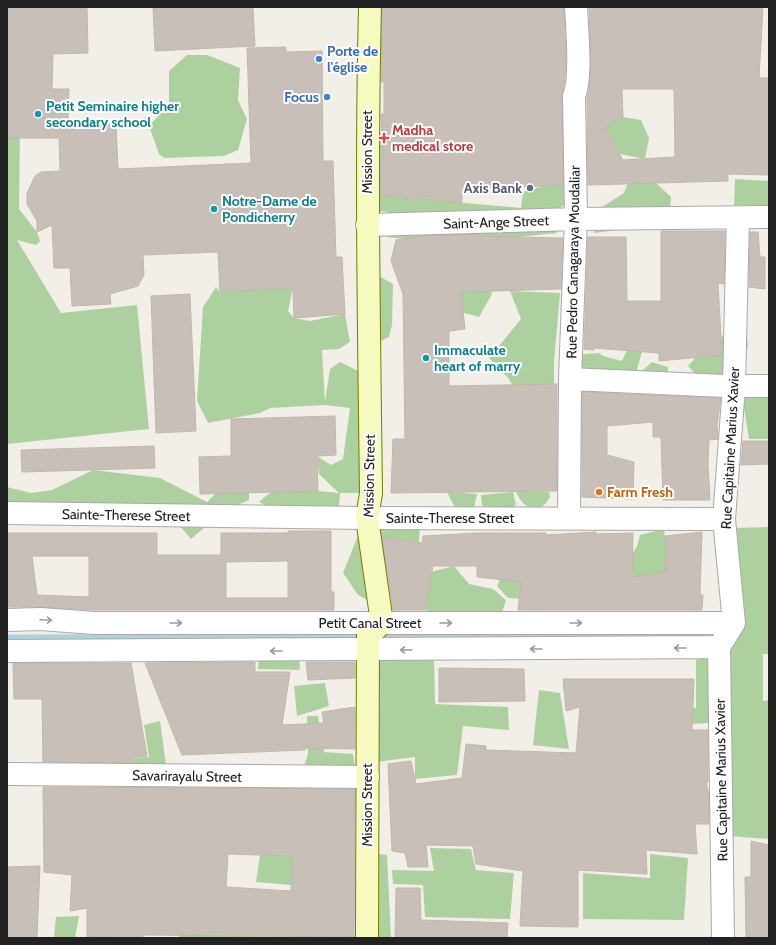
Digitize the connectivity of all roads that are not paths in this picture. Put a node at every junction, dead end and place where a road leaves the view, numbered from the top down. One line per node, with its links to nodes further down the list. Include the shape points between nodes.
1 (370, 7): 6 (street, Mission Street)
2 (576, 7): 5 (street, Rue Pedro Canagaraya Moudaliar)
3 (769, 217): 4 (street, Saint-Ange Street)
4 (738, 218): 5 (street, Saint-Ange Street); 8 (street, Rue Capitaine Marius Xavier)
5 (576, 220): 6 (street, Saint-Ange Street); 7 (street, Rue Pedro Canagaraya Moudaliar)
6 (367, 225): 11 (street, Mission Street, via 371,493)
7 (570, 379): 8 (street); 12 (street, Rue Pedro Canagaraya Moudaliar)
8 (734, 386): 9 (street); 13 (street, Rue Capitaine Marius Xavier)
9 (769, 386)
10 (7, 513): 11 (street, Sainte-Therese Street)
11 (367, 518): 12 (street, Sainte-Therese Street); 15 (street, Mission Street)
12 (570, 518): 13 (street, Sainte-Therese Street)
13 (724, 520): 16 (street, Rue Capitaine Marius Xavier)
14 (7, 620): 15 (street, Petit Canal Street, one-way to 15, via 41,619 94,623)
15 (382, 623): 16 (street, Petit Canal Street, one-way to 16); 18 (street, Mission Street, via 368,636)
16 (734, 623): 17 (street)
17 (719, 647): 18 (street, Petit Canal Street, one-way to 18); 23 (street, Rue Capitaine Marius Xavier)
18 (368, 650): 19 (street, Petit Canal Street, one-way to 19); 21 (street, Mission Street)
19 (7, 651)
20 (7, 774): 21 (street, Savarirayalu Street)
21 (368, 777): 22 (street, Mission Street)
22 (367, 938)
23 (723, 938)

